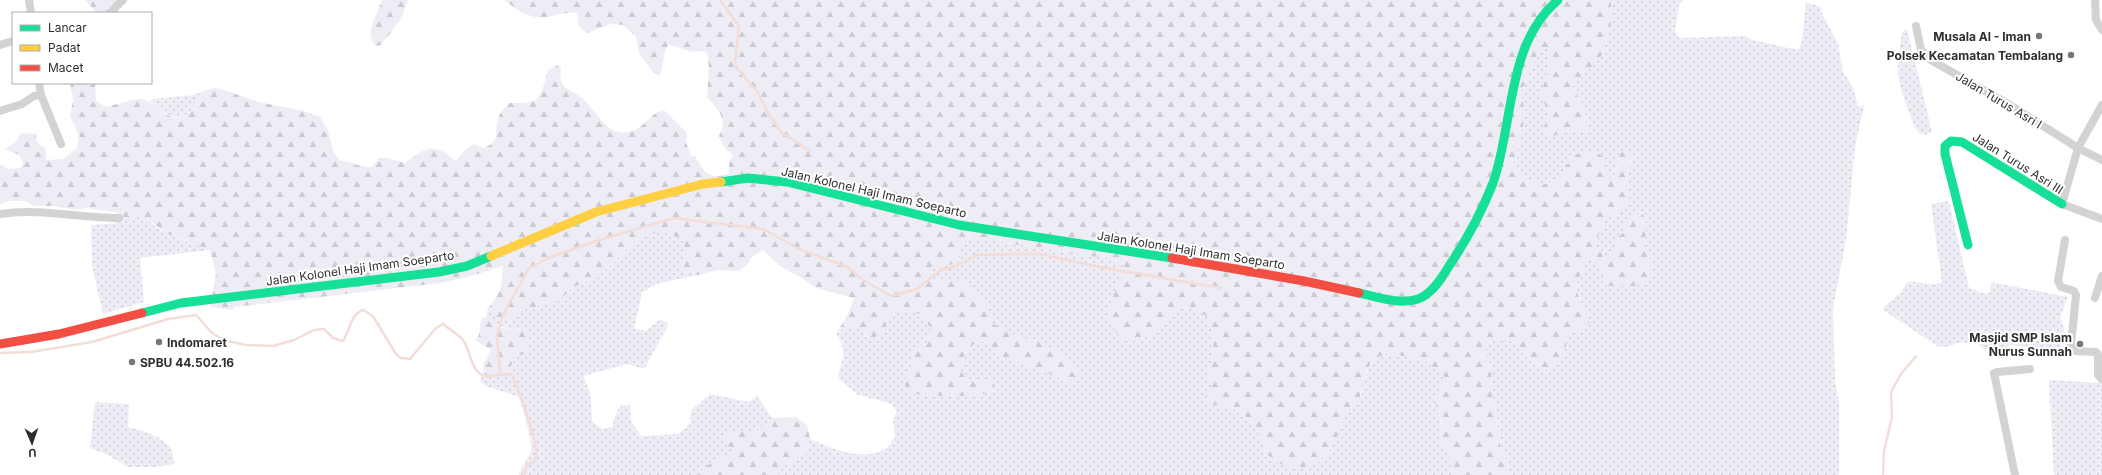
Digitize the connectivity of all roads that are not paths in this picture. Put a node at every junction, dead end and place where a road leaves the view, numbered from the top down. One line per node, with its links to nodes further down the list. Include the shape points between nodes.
1 (29, 0): 5 (street)
2 (123, 0): 6 (street)
3 (1558, 0): 26 (main road, Jalan Kolonel Haji Imam Soeparto, via 1547,8 1529,35 1523,50 1492,182 1485,200 1437,284 1423,297 1413,301 1399,302 1304,281 1202,263 959,225 787,182 748,178 703,184 596,212 467,266 181,303 59,334)
4 (2095, 0): 8 (street, via 2096,20)
5 (31, 12)
6 (111, 12)
7 (1916, 26): 16 (street, Jalan Turus Asri I, via 1921,50 1929,59)
8 (2102, 30)
9 (12, 41): 10 (street)
10 (0, 45)
11 (39, 84): 12 (street)
12 (41, 95): 14 (street); 15 (street)
13 (2102, 105): 16 (street)
14 (0, 110)
15 (61, 144)
16 (2078, 148): 17 (street, Jalan Turus Asri I); 18 (street)
17 (2102, 160)
18 (2062, 204): 21 (street); 23 (main road, Jalan Turus Asri III, via 1962,142 1951,141 1945,146 1945,154)
19 (0, 214): 20 (street, via 41,212 89,218)
20 (119, 218)
21 (2102, 218)
22 (2065, 240): 28 (street, via 2058,281 2061,287 2074,291 2076,295 2071,345 2075,351 2098,354 2098,375)
23 (1968, 245)
24 (2102, 276): 25 (street)
25 (2095, 298)
26 (0, 344)
27 (2030, 369): 29 (street, via 1994,373)
28 (2102, 379)
29 (2015, 475)

